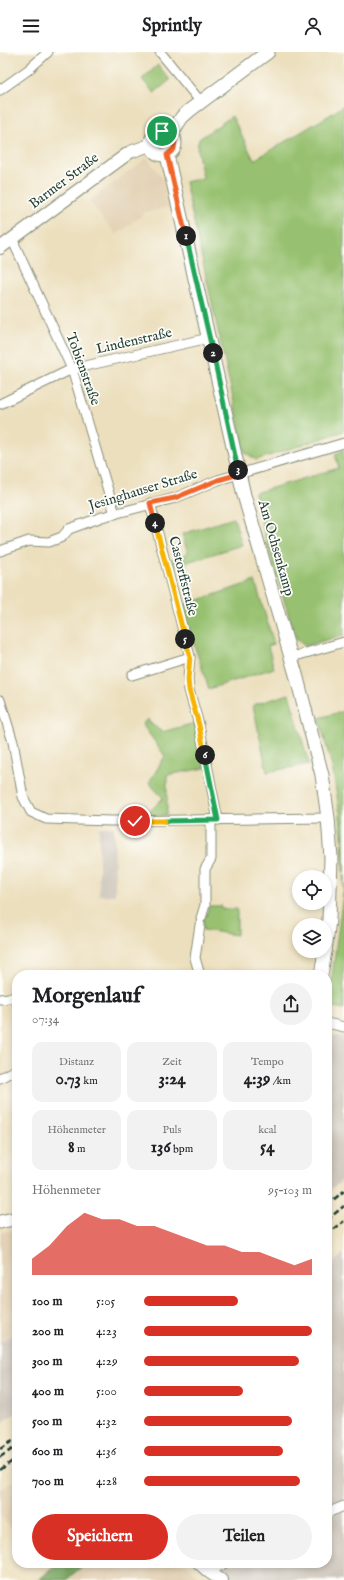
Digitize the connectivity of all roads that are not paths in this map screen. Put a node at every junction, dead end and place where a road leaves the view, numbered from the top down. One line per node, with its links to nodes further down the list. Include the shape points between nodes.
1 (48, 52): 4 (street)
2 (160, 52): 5 (street)
3 (268, 52): 5 (main road)
4 (0, 90)
5 (200, 101): 6 (main road, via 182,117)
6 (171, 134): 7 (main road, via 165,131 158,132 151,139); 8 (main road, via 175,146)
7 (150, 146): 8 (main road, via 155,153); 9 (street, Barmer Straße, via 130,152)
8 (167, 155): 11 (main road, Am Ochsenkamp)
9 (12, 239): 10 (street, Barmer Straße); 12 (street, Tobienstraße)
10 (0, 248)
11 (209, 338): 12 (street, Lindenstraße); 15 (main road, Am Ochsenkamp)
12 (72, 370): 13 (street, Lindenstraße); 17 (street, Tobienstraße)
13 (0, 404)
14 (344, 443): 15 (street, Jesinghauser Straße)
15 (239, 474): 16 (street, Jesinghauser Straße, via 175,498); 21 (main road, Am Ochsenkamp, via 258,548)
16 (150, 503): 17 (street, Jesinghauser Straße); 20 (street, Castorffstraße)
17 (115, 514): 18 (street, Jesinghauser Straße, via 69,529 62,538 49,542 29,541)
18 (0, 551)
19 (344, 642): 21 (street)
20 (190, 657): 22 (street); 25 (street, Castorffstraße, via 189,690 199,725)
21 (292, 657): 24 (main road, Am Ochsenkamp, via 322,775)
22 (132, 675)
23 (0, 700): 25 (street, via 13,742 22,797 31,812 46,819)
24 (328, 818): 25 (street); 26 (main road, Am Ochsenkamp, via 331,881)
25 (215, 820): 28 (street, Castorffstraße, via 211,859 205,869 205,905 195,958)
26 (329, 918)
27 (324, 958): 29 (main road, Am Ochsenkamp)
28 (198, 970)
29 (322, 970)
30 (12, 998): 31 (street)
31 (0, 999)
32 (332, 1024): 33 (street)
33 (344, 1027)
34 (12, 1072): 35 (street)
35 (0, 1078)
36 (12, 1219): 37 (main road)
37 (0, 1222)
38 (344, 1506): 39 (street)
39 (332, 1511)
40 (203, 1568): 42 (street)
41 (219, 1568): 42 (street)
42 (210, 1576): 43 (street)
43 (221, 1580)

